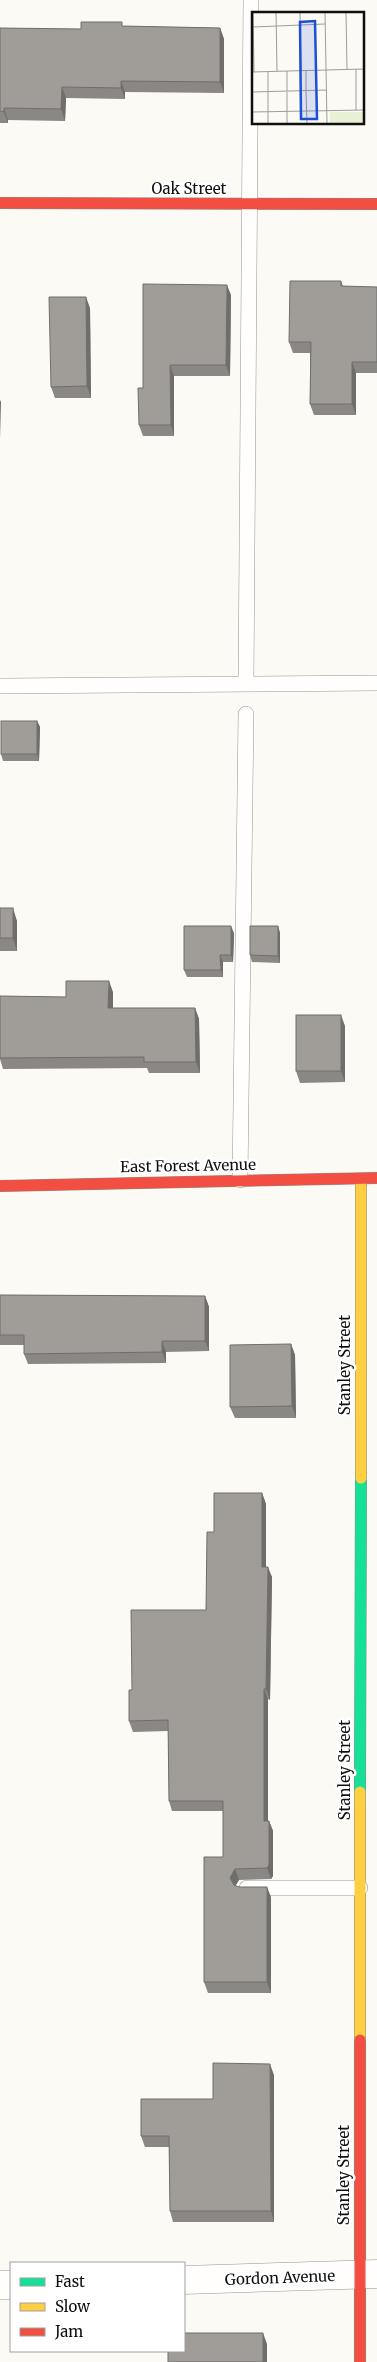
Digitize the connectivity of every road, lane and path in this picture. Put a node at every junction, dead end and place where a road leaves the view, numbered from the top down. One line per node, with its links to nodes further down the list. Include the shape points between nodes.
1 (251, 0): 3 (lane)
2 (0, 203): 3 (street, Oak Street)
3 (250, 204): 4 (street, Oak Street); 5 (lane)
4 (377, 204)
5 (246, 683): 6 (lane); 7 (lane)
6 (377, 683)
7 (0, 686)
8 (246, 714): 11 (lane)
9 (377, 1178): 10 (street, East Forest Avenue)
10 (361, 1179): 11 (street, East Forest Avenue); 14 (street, Stanley Street)
11 (240, 1180): 12 (street, East Forest Avenue)
12 (0, 1186)
13 (244, 1888): 14 (lane)
14 (360, 1888): 15 (street, Stanley Street)
15 (368, 2275): 16 (street, Gordon Avenue); 17 (street, Stanley Street)
16 (185, 2280)
17 (360, 2362)

